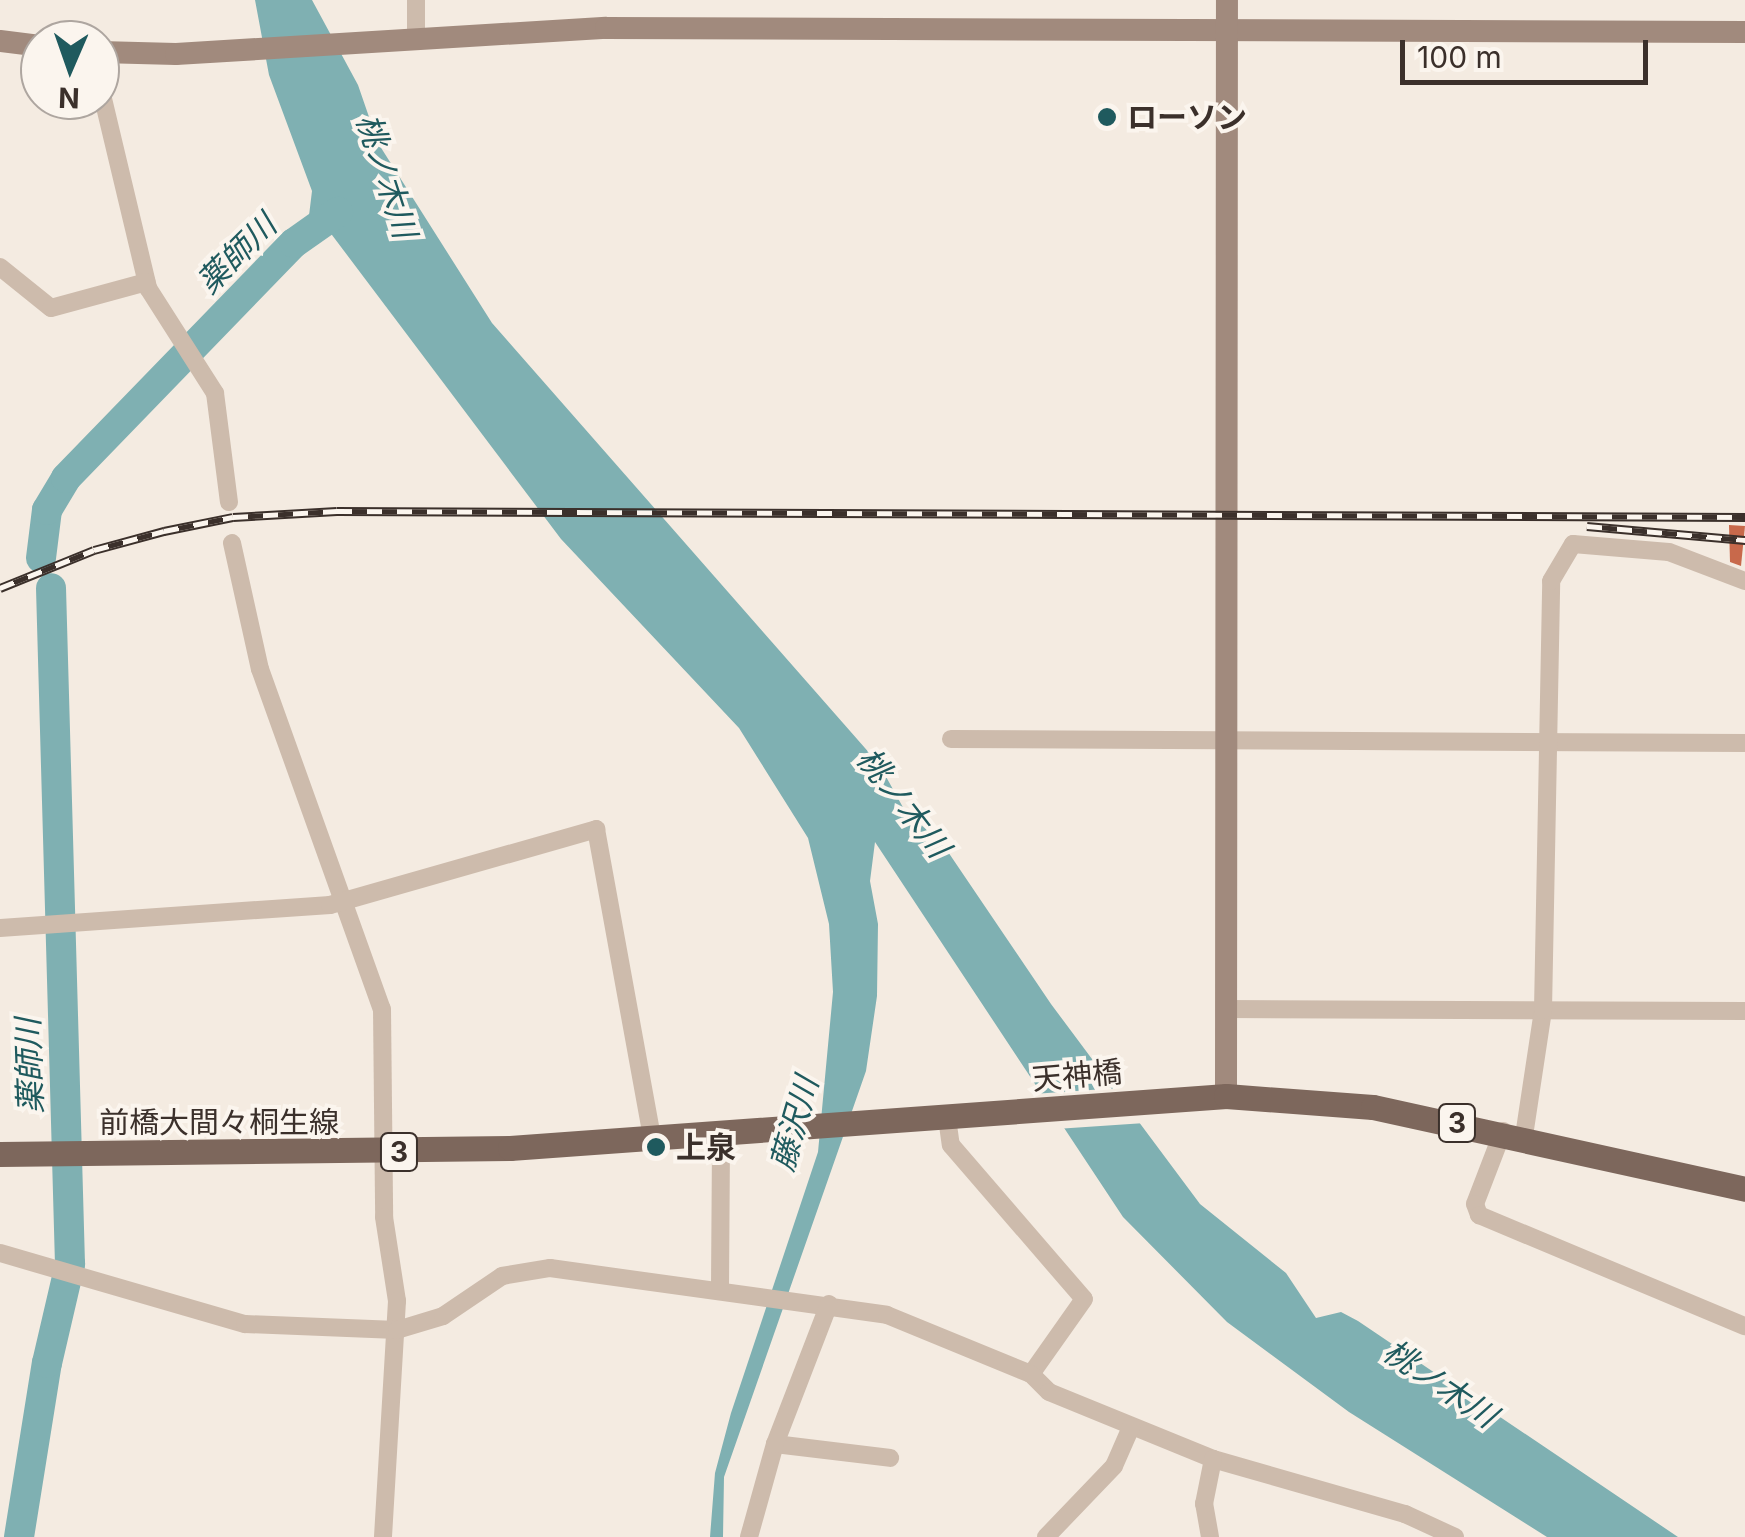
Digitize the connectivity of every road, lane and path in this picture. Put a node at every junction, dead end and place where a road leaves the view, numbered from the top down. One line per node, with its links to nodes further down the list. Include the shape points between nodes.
1 (416, 0): 5 (street)
2 (1228, 0): 3 (street)
3 (1227, 30): 4 (street); 5 (street, via 606,28); 14 (street)
4 (1745, 32)
5 (406, 37): 6 (street)
6 (120, 52)
7 (108, 120): 9 (street)
8 (0, 267): 9 (street, via 52,308)
9 (146, 282): 10 (street, via 219,407)
10 (229, 502)
11 (232, 543): 17 (street, via 260,669)
12 (1745, 582): 15 (street, via 1662,551 1568,546 1549,591)
13 (951, 740): 14 (street)
14 (1228, 740): 15 (street); 19 (street)
15 (1544, 742): 16 (street); 20 (street)
16 (1745, 743)
17 (344, 902): 18 (street); 26 (street, via 596,828); 27 (street, via 385,1032)
18 (0, 928)
19 (1227, 1009): 20 (street); 22 (street)
20 (1543, 1010): 21 (street); 25 (street)
21 (1745, 1011)
22 (1226, 1096): 23 (main road, 天神橋 / 3); 25 (main road, 3, via 1332,1101)
23 (947, 1118): 24 (main road, 前橋大間々桐生線 / 3); 35 (street, via 951,1145 1084,1300)
24 (721, 1134): 26 (main road, 前橋大間々桐生線 / 3); 31 (street)
25 (1514, 1134): 29 (main road, 3); 33 (street, via 1475,1204 1479,1215)
26 (652, 1137): 27 (main road, 前橋大間々桐生線 / 3)
27 (381, 1153): 28 (main road, 前橋大間々桐生線 / 3); 34 (street)
28 (0, 1154)
29 (1745, 1189)
30 (0, 1253): 34 (street, via 234,1323)
31 (720, 1287): 32 (street); 34 (street, via 522,1269 442,1316)
32 (826, 1304): 35 (street, via 915,1324 974,1356); 37 (street)
33 (1745, 1326)
34 (397, 1330): 40 (street)
35 (1031, 1374): 36 (street, via 1048,1392)
36 (1131, 1427): 39 (street); 42 (street, via 1114,1466)
37 (775, 1444): 38 (street); 41 (street)
38 (890, 1458)
39 (1213, 1459): 43 (street, via 1204,1516); 44 (street, via 1395,1511)
40 (383, 1537)
41 (749, 1537)
42 (1046, 1537)
43 (1210, 1537)
44 (1455, 1537)

